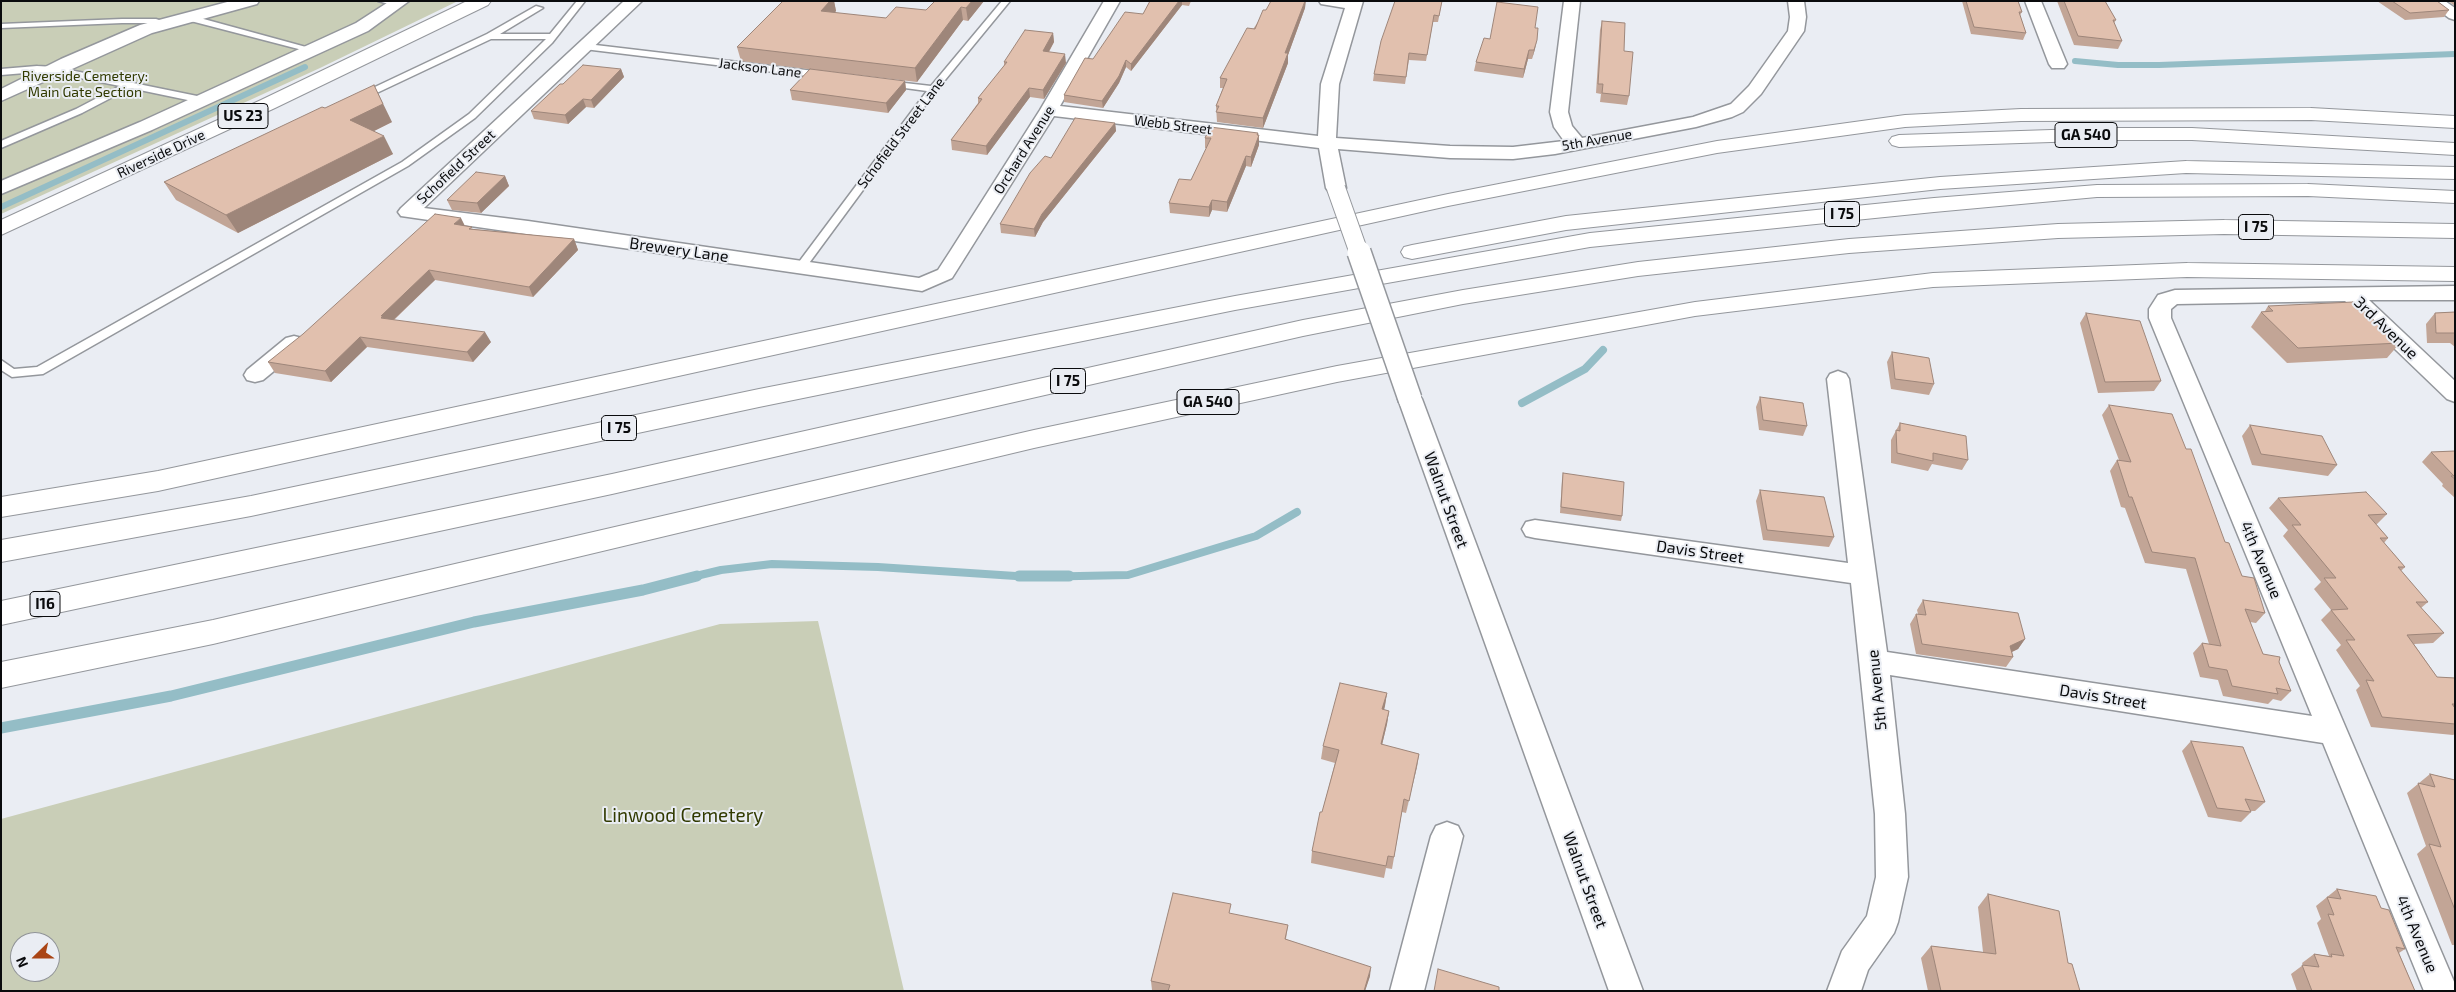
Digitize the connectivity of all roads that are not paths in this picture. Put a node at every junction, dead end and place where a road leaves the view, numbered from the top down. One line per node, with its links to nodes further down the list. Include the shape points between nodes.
1 (251, 1): 16 (street)
2 (482, 1): 44 (main road, Riverside Drive / US 23)
3 (582, 1): 20 (lane)
4 (634, 1): 21 (street, Schofield Street)
5 (1006, 1): 29 (lane, Schofield Street Lane)
6 (1112, 1): 33 (street, Orchard Avenue)
7 (1327, 1): 13 (street)
8 (1572, 1): 36 (street, via 1560,112 1563,127)
9 (1796, 1): 36 (street, 5th Avenue, via 1796,31 1751,95 1737,108 1696,122)
10 (2033, 1): 23 (street)
11 (2434, 1): 15 (street)
12 (393, 2): 22 (street, via 362,27)
13 (1354, 3): 35 (street, Walnut Street, via 1330,84)
14 (539, 8): 19 (lane)
15 (2455, 15)
16 (186, 17): 17 (street); 22 (lane)
17 (164, 24): 18 (lane, via 122,21); 24 (street, via 114,42)
18 (1, 26)
19 (490, 36): 20 (lane); 32 (lane)
20 (552, 37): 54 (lane, via 472,116 406,164 39,371 12,373)
21 (587, 47): 26 (lane, Jackson Lane); 43 (street, Schofield Street, via 408,212)
22 (313, 50): 31 (street)
23 (2058, 64)
24 (55, 70): 25 (lane); 28 (lane); 30 (street)
25 (1, 72)
26 (834, 76)
27 (884, 82): 29 (lane)
28 (127, 86): 31 (lane); 37 (lane)
29 (933, 88): 47 (lane, Schofield Street Lane)
30 (1, 96)
31 (202, 100): 41 (street)
32 (349, 102)
33 (1049, 110): 35 (street, Webb Street); 49 (street, Orchard Avenue, via 945,274)
34 (2455, 122): 38 (main road, via 2311,114 2021,116 1905,122)
35 (1327, 143): 36 (street, 5th Avenue, via 1489,153 1534,151); 70 (street, Walnut Street, bridge, via 1336,188 1410,399)
36 (1577, 144)
37 (1, 145)
38 (1718, 147): 39 (main road, GA 540, via 2132,134); 58 (main road, GA 540, via 1438,202 158,481)
39 (2455, 149)
40 (2455, 173): 52 (main road, via 2186,167 1940,183 1566,223 1483,237 1318,273)
41 (1, 188)
42 (2455, 197): 52 (main road, I 75, via 2308,190 2155,190 2097,191 1944,204 1590,240)
43 (435, 215): 46 (street, Schofield Street); 47 (street, Brewery Lane)
44 (1, 228)
45 (2455, 231): 62 (main road, I 75, via 2224,227 2058,231 1858,245 1638,269 1463,297 1303,328 612,484)
46 (414, 235)
47 (800, 268): 49 (street, Brewery Lane)
48 (2448, 272): 66 (main road, GA 540, via 2187,270 1933,280 1695,309 1337,374 1034,439 213,632)
49 (922, 285)
50 (2455, 293): 51 (street, 3rd Avenue)
51 (2350, 294): 57 (street, 3rd Avenue); 67 (street, 4th Avenue, via 2194,295 2166,300 2160,309 2160,318)
52 (1236, 303): 60 (main road, I 75, via 759,398 251,506)
53 (307, 332): 55 (street)
54 (1, 364)
55 (255, 375)
56 (1838, 379): 61 (street, 5th Avenue)
57 (2455, 394)
58 (1, 507)
59 (1536, 529): 61 (street, Davis Street)
60 (1, 550)
61 (1864, 575): 65 (street, 5th Avenue)
62 (89, 594): 63 (main road, I 75); 64 (main road, I16)
63 (1, 607)
64 (1, 613)
65 (1874, 661): 67 (street, Davis Street); 71 (street, 5th Avenue, via 1890,814 1892,877 1882,922 1854,962)
66 (1, 675)
67 (2333, 732): 72 (street, 4th Avenue)
68 (1447, 836): 69 (street)
69 (1407, 991)
70 (1626, 991)
71 (1844, 991)
72 (2442, 991)

